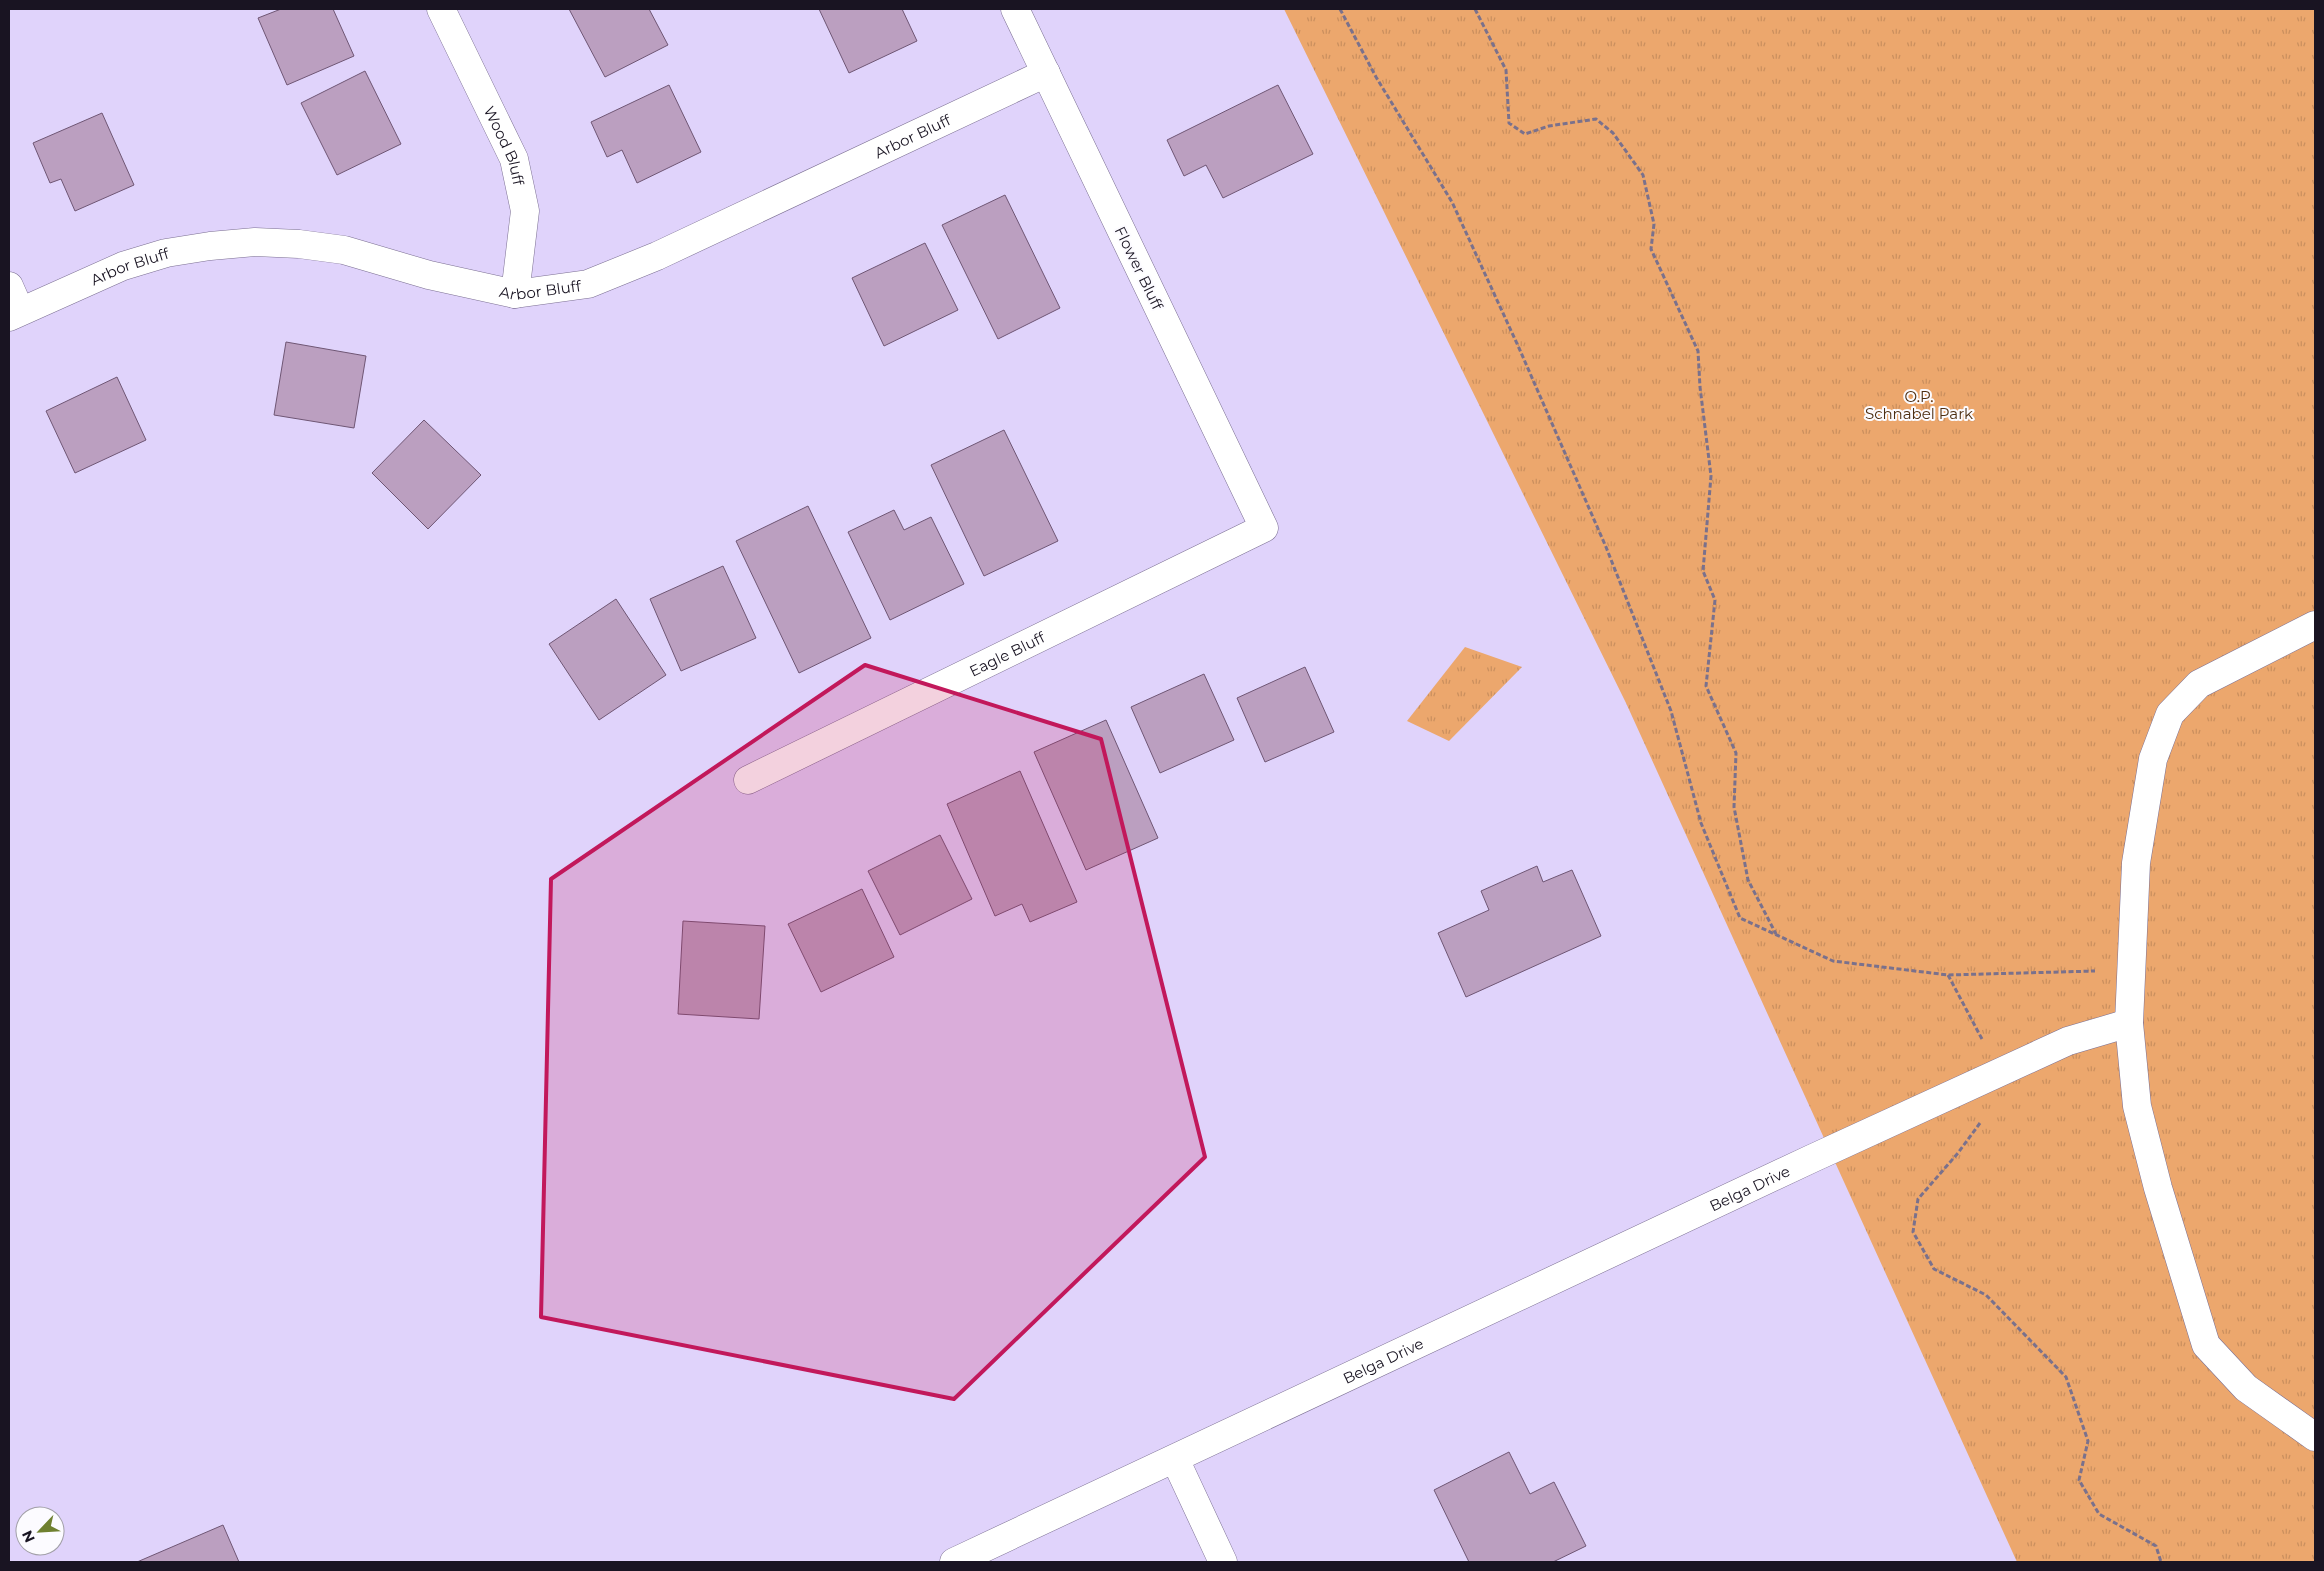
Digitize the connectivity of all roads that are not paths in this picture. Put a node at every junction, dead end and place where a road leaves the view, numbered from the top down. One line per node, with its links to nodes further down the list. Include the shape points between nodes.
1 (441, 9): 5 (street, Wood Bluff, via 514,159 526,211)
2 (1015, 9): 3 (street, Flower Bluff)
3 (1046, 73): 5 (street, Arbor Bluff, via 657,256 588,284); 7 (street, Flower Bluff)
4 (9, 286): 6 (street)
5 (515, 294): 6 (street, Arbor Bluff, via 429,276 344,250 255,242 166,253 123,266)
6 (15, 314)
7 (1264, 528): 9 (street, Eagle Bluff)
8 (2315, 625): 10 (street, via 2198,684 2170,714 2153,759 2136,863)
9 (748, 780)
10 (2129, 1022): 11 (street, via 2137,1106 2158,1188 2206,1345 2246,1388); 12 (street, Belga Drive, via 2068,1041)
11 (2315, 1437)
12 (1175, 1459): 13 (street, Belga Drive); 14 (street)
13 (954, 1562)
14 (1223, 1562)

